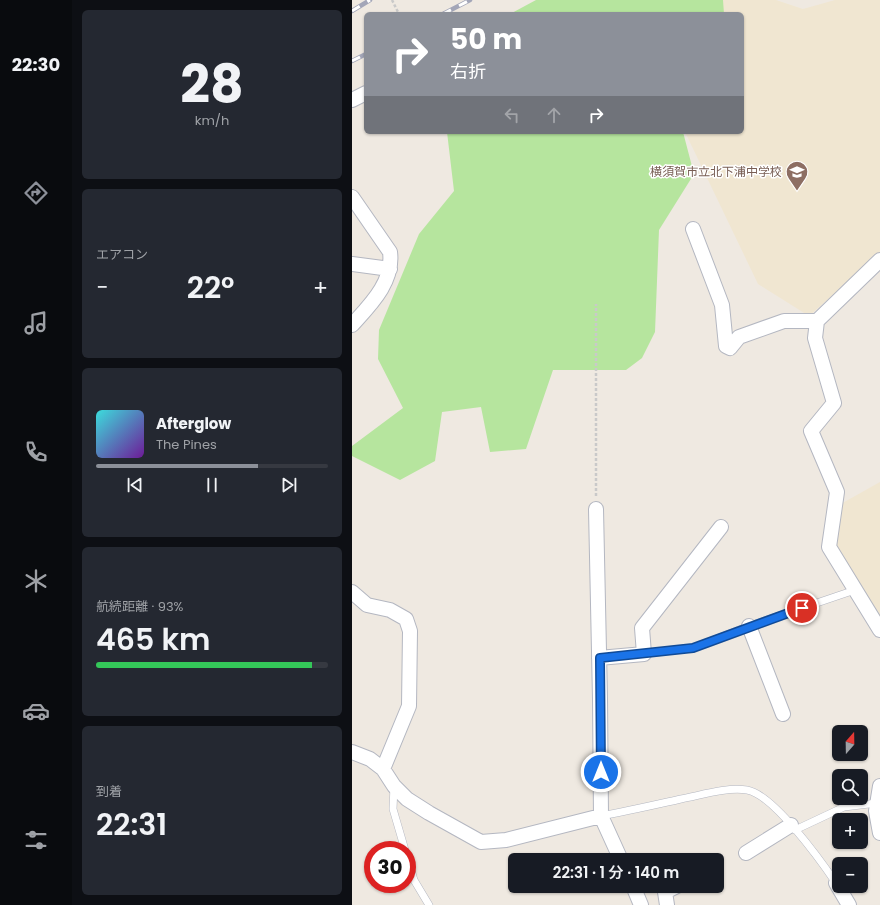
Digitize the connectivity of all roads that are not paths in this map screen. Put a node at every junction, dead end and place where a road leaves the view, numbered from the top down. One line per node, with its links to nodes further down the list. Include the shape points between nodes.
1 (364, 94): 2 (street)
2 (352, 100)
3 (352, 197): 7 (street, via 390,252)
4 (693, 229): 8 (street, via 722,305 726,346 730,348 739,337 784,321)
5 (880, 260): 8 (street)
6 (352, 264): 7 (street)
7 (390, 269): 9 (street, via 384,285)
8 (817, 321): 12 (street, via 814,338 834,403 810,430 838,492 829,547)
9 (352, 325)
10 (596, 511): 17 (street)
11 (721, 527): 16 (street, via 642,628)
12 (855, 590): 14 (lane); 15 (street)
13 (352, 592): 20 (street, via 367,605 390,610 406,618 410,631 409,706)
14 (749, 626): 16 (lane, via 693,648); 18 (street)
15 (880, 630)
16 (644, 654): 17 (street)
17 (600, 658): 24 (street)
18 (783, 714)
19 (352, 752): 20 (street, via 370,759)
20 (383, 769): 21 (street)
21 (394, 786): 24 (street, via 407,799 481,842 506,840); 27 (lane, via 393,809)
22 (880, 786): 23 (street)
23 (877, 803): 25 (lane, via 844,807); 26 (street)
24 (601, 816): 25 (lane, via 714,792 748,790 769,802); 28 (street)
25 (793, 827): 29 (street); 30 (lane, via 817,854)
26 (880, 833)
27 (402, 841)
28 (618, 853)
29 (746, 853)
30 (832, 877)
31 (416, 883): 35 (lane)
32 (635, 893): 36 (street)
33 (665, 893): 37 (street)
34 (842, 893): 38 (street)
35 (429, 905)
36 (641, 905)
37 (667, 905)
38 (849, 905)

